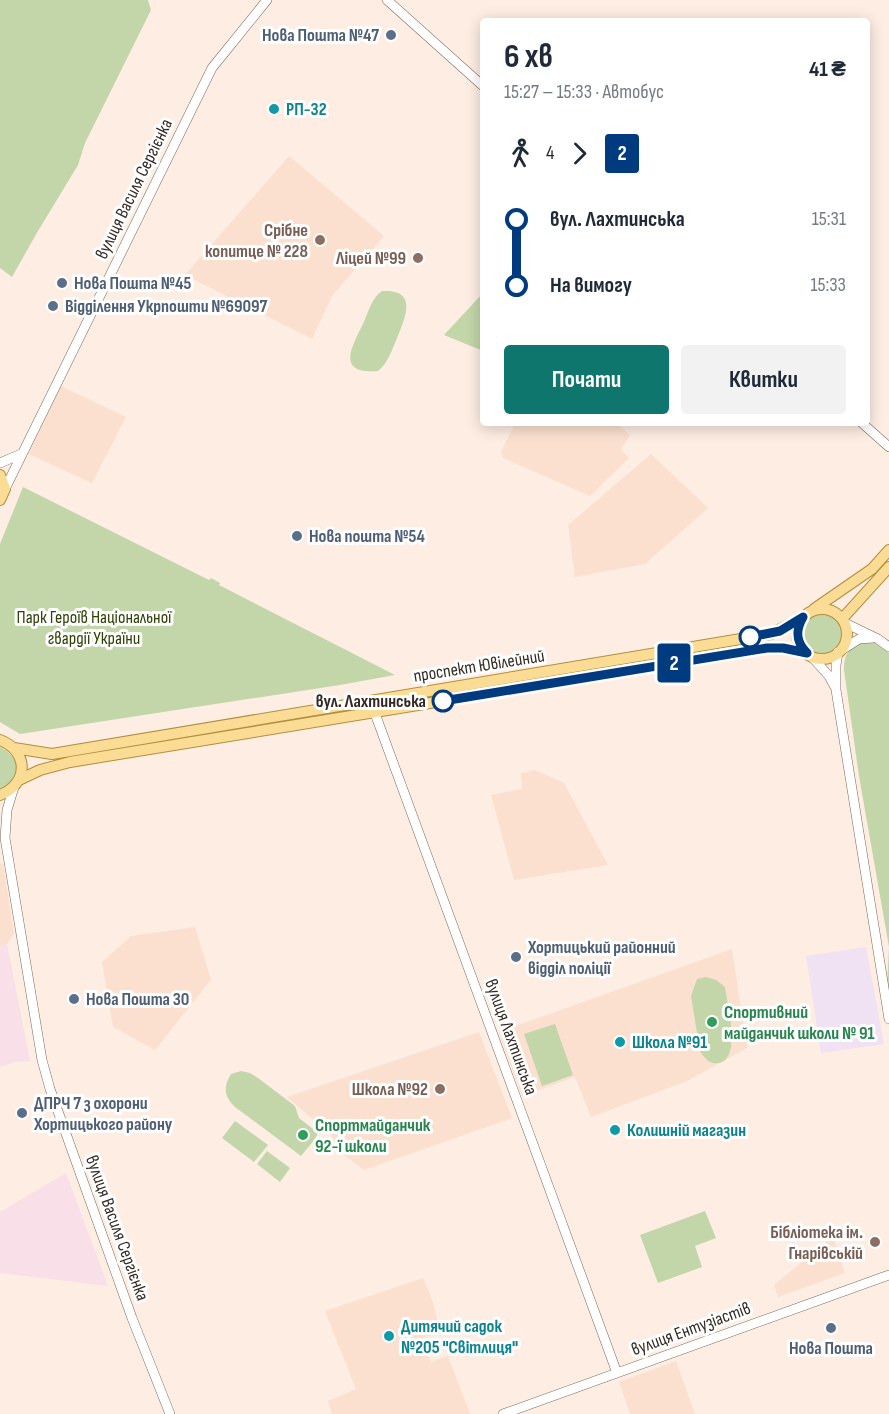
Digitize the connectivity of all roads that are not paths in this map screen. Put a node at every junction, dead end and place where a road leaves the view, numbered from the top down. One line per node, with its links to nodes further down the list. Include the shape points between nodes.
1 (267, 0): 6 (street, вулиця Василя Сергієнка, via 212,68)
2 (387, 0): 3 (street)
3 (480, 83)
4 (865, 426): 5 (street)
5 (889, 447)
6 (21, 454): 7 (street); 9 (street, вулиця Василя Сергієнка)
7 (0, 463)
8 (0, 476): 9 (main road)
9 (2, 495)
10 (889, 550): 12 (main road, проспект Ювілейний, via 872,569)
11 (889, 567): 13 (main road)
12 (807, 614): 13 (main road, via 828,609); 17 (main road, via 797,632); 19 (main road, проспект Ювілейний, via 771,634)
13 (843, 621): 14 (street); 16 (main road, via 846,642)
14 (873, 638): 15 (street); 16 (street, via 859,639)
15 (889, 646)
16 (839, 652): 17 (main road, via 820,658); 18 (street)
17 (809, 655): 18 (street, via 829,676); 20 (main road, проспект Ювілейний, via 767,648)
18 (836, 690): 27 (street)
19 (370, 700): 20 (street, вулиця Лахтинська); 22 (main road, проспект Ювілейний, via 51,754)
20 (375, 712): 23 (main road, проспект Ювілейний, via 70,762 40,770); 29 (street, вулиця Лахтинська)
21 (0, 731): 22 (main road)
22 (7, 744): 23 (main road, via 22,763)
23 (17, 783): 24 (main road, проспект Ювілейний); 26 (street, вулиця Василя Сергієнка, via 7,810)
24 (0, 795)
25 (0, 825): 26 (street, вулиця Василя Сергієнка)
26 (5, 838): 30 (street, вулиця Василя Сергієнка, via 47,1079)
27 (889, 1019)
28 (889, 1275): 29 (street, вулиця Ентузіастів)
29 (616, 1373): 31 (street, вулиця Ентузіастів)
30 (170, 1414)
31 (503, 1414)

